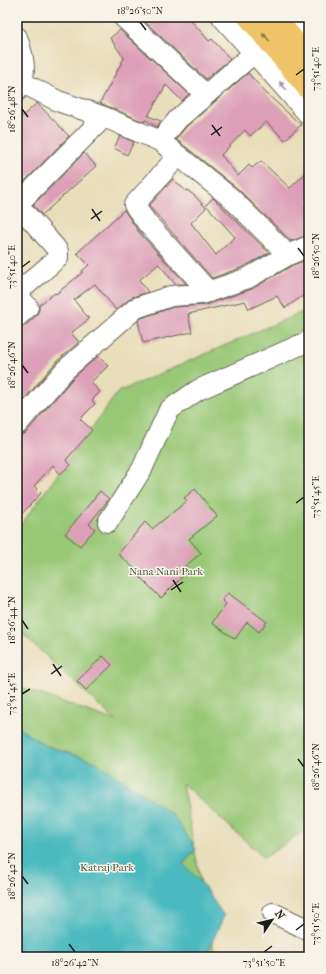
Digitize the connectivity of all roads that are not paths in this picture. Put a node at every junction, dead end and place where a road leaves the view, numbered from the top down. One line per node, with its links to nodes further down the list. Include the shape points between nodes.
1 (123, 17): 12 (street)
2 (222, 17): 8 (street)
3 (249, 17): 11 (highway, one-way to 3)
4 (274, 17): 9 (highway)
5 (300, 17): 6 (street)
6 (309, 28)
7 (17, 37): 10 (street, via 24,59)
8 (254, 53): 12 (street); 13 (street, one-way to 8)
9 (309, 59)
10 (20, 87): 14 (street)
11 (309, 89)
12 (205, 94): 15 (street, via 178,119)
13 (309, 115)
14 (104, 117): 15 (street); 20 (street, via 19,203 56,247 58,258)
15 (160, 141): 16 (street)
16 (178, 156): 18 (street, via 231,198); 19 (street, via 134,205 147,223)
17 (309, 246): 18 (street)
18 (288, 255): 19 (street, via 248,278)
19 (210, 292): 23 (street, via 171,296 136,308 65,370)
20 (17, 294): 21 (street, via 28,307)
21 (17, 317)
22 (309, 341): 24 (street, via 198,390 169,410 142,469)
23 (17, 425)
24 (108, 522)
25 (273, 913): 26 (street)
26 (309, 930)

